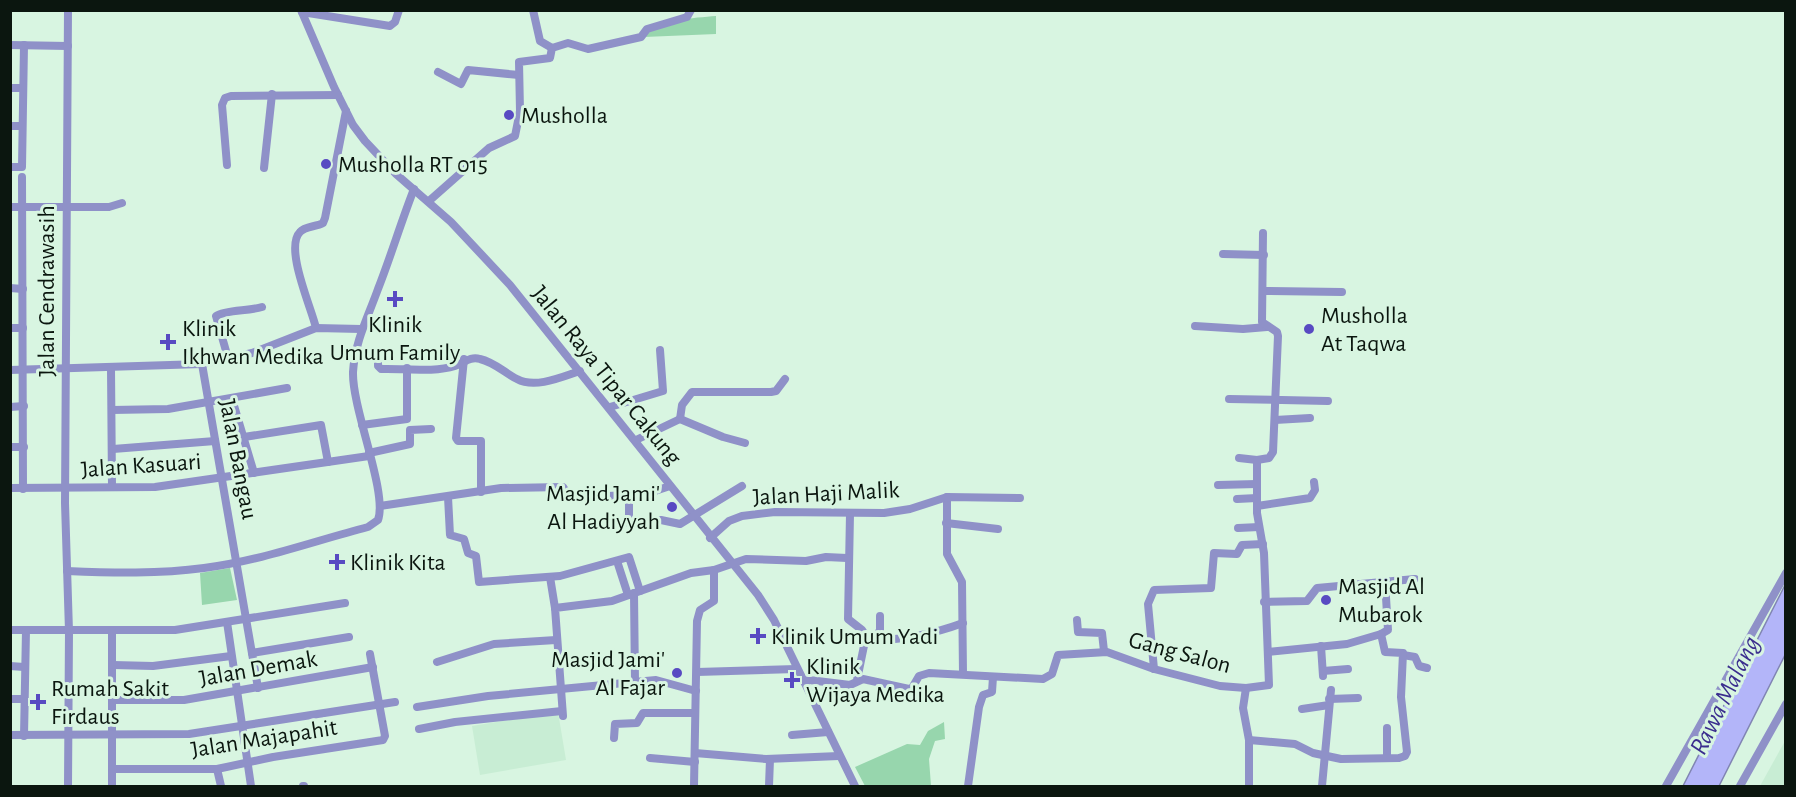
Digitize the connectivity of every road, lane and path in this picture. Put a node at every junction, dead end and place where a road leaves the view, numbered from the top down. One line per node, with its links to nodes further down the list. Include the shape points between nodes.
1 (68, 10): 8 (street, Jalan Cendrawasih)
2 (399, 10): 5 (street, via 390,26)
3 (533, 10): 9 (street, via 540,41)
4 (691, 10): 9 (street, via 687,17 647,29 641,36 588,49 568,43)
5 (301, 11): 10 (street, Jalan Raya Tipar Cakung)
6 (10, 45): 7 (street)
7 (24, 45): 8 (street); 15 (street)
8 (68, 46): 30 (street, Jalan Cendrawasih)
9 (552, 48): 13 (street, via 550,58 519,63)
10 (319, 56): 11 (street); 17 (street, Jalan Raya Tipar Cakung)
11 (330, 57)
12 (438, 72): 13 (street, via 457,84 463,82 468,70)
13 (519, 75): 26 (street, via 520,111 515,136 489,148)
14 (10, 88): 15 (street)
15 (23, 88): 20 (street)
16 (272, 94): 17 (street); 21 (street, via 231,96 223,102); 23 (street)
17 (338, 95): 18 (street, Jalan Raya Tipar Cakung)
18 (346, 110): 25 (street, Jalan Raya Tipar Cakung, via 365,141); 43 (street, via 325,218 323,223 303,229 298,235 297,269)
19 (10, 126): 20 (street)
20 (22, 126): 24 (street)
21 (227, 165)
22 (10, 167): 24 (street)
23 (264, 168)
24 (22, 172): 29 (street)
25 (414, 189): 26 (street, Jalan Raya Tipar Cakung); 44 (street)
26 (429, 201): 55 (street, Jalan Raya Tipar Cakung, via 497,271)
27 (122, 202): 30 (street, via 112,207)
28 (10, 207): 29 (street)
29 (22, 207): 30 (street); 35 (street)
30 (66, 207): 53 (street, Jalan Cendrawasih)
31 (1263, 233): 33 (street)
32 (1223, 254): 33 (street)
33 (1264, 255): 36 (street)
34 (10, 288): 35 (street)
35 (23, 289): 42 (street)
36 (1263, 291): 37 (street); 40 (street, via 1262,322)
37 (1342, 292)
38 (262, 307): 47 (street, via 216,316)
39 (1195, 326): 40 (street)
40 (1267, 327): 60 (street, via 1278,336)
41 (10, 328): 42 (street)
42 (23, 328): 54 (street)
43 (316, 328): 44 (street); 47 (street)
44 (361, 329): 46 (street)
45 (660, 350): 65 (street, via 663,391)
46 (356, 353): 50 (street, via 378,354 381,369); 70 (street, via 354,380)
47 (228, 358): 49 (street)
48 (464, 359): 50 (street, via 449,367); 55 (street, via 480,359 516,379 531,382); 94 (street, via 456,438 481,441)
49 (202, 364): 51 (street); 62 (street, Jalan Bangau)
50 (407, 368): 70 (street, via 407,419)
51 (111, 369): 53 (street); 66 (street)
52 (10, 370): 54 (street)
53 (66, 370): 54 (street); 93 (street, Jalan Cendrawasih)
54 (22, 371): 63 (street)
55 (580, 371): 65 (street, Jalan Raya Tipar Cakung)
56 (784, 379): 68 (street, via 774,392 692,392 682,405)
57 (287, 388): 58 (street)
58 (232, 399): 62 (street); 72 (street)
59 (1229, 399): 60 (street)
60 (1276, 400): 61 (street); 69 (street)
61 (1328, 400)
62 (208, 403): 66 (street, via 168,409); 74 (street, Jalan Bangau)
63 (24, 406): 64 (street); 77 (street)
64 (10, 407)
65 (610, 407): 73 (street, Jalan Raya Tipar Cakung)
66 (112, 410): 78 (street)
67 (1310, 418): 69 (street)
68 (680, 419): 73 (street); 75 (street)
69 (1275, 420): 81 (street, via 1272,455)
70 (362, 424): 79 (street)
71 (431, 429): 79 (street, Jalan Kasuari, via 410,430 410,444)
72 (244, 437): 82 (street, via 320,425); 83 (street)
73 (636, 440): 88 (street, Jalan Raya Tipar Cakung)
74 (215, 441): 78 (street); 84 (street, Jalan Bangau)
75 (745, 443)
76 (10, 447): 77 (street)
77 (24, 447): 92 (street)
78 (113, 449): 90 (street)
79 (369, 455): 82 (street, Jalan Kasuari); 101 (street)
80 (1239, 458): 81 (street)
81 (1257, 460): 86 (street, Gang Salon)
82 (328, 462): 83 (street, Jalan Kasuari)
83 (254, 473): 84 (street, Jalan Kasuari)
84 (224, 478): 90 (street, Jalan Kasuari, via 155,487); 114 (street, Jalan Bangau)
85 (1314, 482): 100 (street, via 1310,498)
86 (1257, 484): 87 (street); 100 (street, Gang Salon)
87 (1218, 485)
88 (670, 486): 95 (street, via 650,494); 103 (street, Jalan Raya Tipar Cakung)
89 (742, 486): 103 (street)
90 (112, 487): 93 (street, Jalan Kasuari)
91 (10, 488): 92 (street, Jalan Kasuari)
92 (23, 489): 93 (street, Jalan Kasuari)
93 (65, 489): 117 (street, Jalan Cendrawasih)
94 (481, 492): 95 (street, via 542,486 564,488 568,498); 96 (street)
95 (629, 496): 105 (street)
96 (448, 497): 101 (street); 119 (street, via 450,535 464,539 468,553 476,556 479,582)
97 (947, 497): 98 (street, Jalan Haji Malik); 102 (street, Jalan Haji Malik, via 900,511); 106 (street)
98 (1020, 498)
99 (1237, 499): 100 (street)
100 (1257, 502): 107 (street, Gang Salon)
101 (380, 506): 114 (street, via 378,520 368,527)
102 (850, 514): 110 (street, Jalan Haji Malik, via 775,512 742,516 729,521); 112 (street)
103 (693, 516): 104 (street, via 676,525); 110 (street, Jalan Raya Tipar Cakung)
104 (661, 520)
105 (629, 523)
106 (946, 524): 109 (street); 130 (street, via 947,554 961,580)
107 (1260, 527): 108 (street); 111 (street, Gang Salon)
108 (1238, 528)
109 (998, 529)
110 (710, 538): 115 (street, Jalan Raya Tipar Cakung)
111 (1263, 544): 123 (street, Gang Salon); 153 (street, via 1242,545 1237,554 1212,554 1211,588 1155,590 1148,604)
112 (848, 558): 115 (street, via 755,558); 138 (street, via 848,619)
113 (617, 561): 119 (street); 122 (street); 122 (street, via 631,559)
114 (237, 562): 117 (street, via 160,572); 127 (street, Jalan Bangau)
115 (733, 563): 116 (street); 152 (street, Jalan Raya Tipar Cakung, via 774,620)
116 (714, 570): 122 (street, via 691,573); 155 (street, via 714,601 697,616)
117 (67, 571): 133 (street, Jalan Cendrawasih)
118 (1785, 573): 207 (street)
119 (550, 577): 125 (street)
120 (1415, 579): 121 (street)
121 (1385, 581): 123 (street, via 1317,588 1307,601); 135 (street, via 1389,630)
122 (634, 593): 125 (street, via 605,602); 160 (street)
123 (1264, 602): 141 (street, Gang Salon)
124 (345, 603): 127 (street)
125 (555, 608): 137 (street)
126 (880, 616): 138 (street, via 880,630)
127 (247, 619): 129 (street); 142 (street, Jalan Bangau)
128 (1077, 620): 140 (street, via 1078,632 1102,633)
129 (227, 622): 134 (street, via 175,630); 145 (street)
130 (963, 623): 138 (street, via 943,631); 156 (street)
131 (10, 630): 132 (street)
132 (26, 630): 133 (street); 149 (street)
133 (69, 631): 134 (street); 182 (street, Jalan Cendrawasih)
134 (112, 631): 147 (street)
135 (1382, 634): 139 (street, via 1347,644); 144 (street, via 1385,652 1401,651)
136 (349, 637): 142 (street)
137 (556, 640): 146 (street, via 494,644); 164 (street)
138 (870, 640): 159 (street)
139 (1321, 645): 141 (street); 154 (street, via 1323,674)
140 (1104, 651): 153 (street, Gang Salon); 157 (street, Gang Salon, via 1058,655 1052,674 1043,679)
141 (1268, 652): 162 (street, Gang Salon, via 1269,685)
142 (252, 653): 161 (street, Jalan Bangau)
143 (370, 654): 150 (street)
144 (1404, 655): 151 (street, via 1415,657 1419,666); 192 (street, via 1401,697 1407,752 1405,756)
145 (231, 656): 147 (street, via 153,666); 163 (street)
146 (437, 662)
147 (112, 664): 170 (street)
148 (10, 666): 149 (street)
149 (24, 667): 169 (street)
150 (373, 667): 161 (street, Jalan Demak); 172 (street)
151 (1427, 668)
152 (796, 669): 155 (street); 158 (street, Jalan Raya Tipar Cakung)
153 (1154, 669): 162 (street, Gang Salon)
154 (1348, 669)
155 (697, 672): 165 (street)
156 (963, 674): 157 (street, Gang Salon); 159 (street, Gang Salon, via 921,675 909,689)
157 (993, 677): 204 (street, via 992,692 983,695 979,707)
158 (801, 679): 159 (street, Gang Salon, via 850,685); 180 (street, Jalan Raya Tipar Cakung)
159 (857, 680)
160 (634, 682): 164 (street, via 592,684); 165 (street, via 663,680)
161 (258, 688): 163 (street, Jalan Demak)
162 (1246, 688): 187 (street, via 1244,715)
163 (236, 691): 170 (street, Jalan Demak, via 184,700); 177 (street)
164 (560, 691): 174 (street, via 488,696); 179 (street, via 562,713)
165 (696, 691): 176 (street)
166 (1330, 698): 167 (street); 175 (street); 189 (street)
167 (1358, 698)
168 (10, 699): 169 (street)
169 (24, 699): 185 (street)
170 (112, 700): 183 (street)
171 (394, 702): 172 (street)
172 (380, 704): 177 (street); 194 (street, Jalan Majapahit, via 385,737)
173 (1785, 704): 208 (street)
174 (417, 707)
175 (1302, 708)
176 (695, 713): 186 (street, via 643,713 637,723 615,724); 191 (street)
177 (241, 727): 183 (street, via 189,734); 194 (street)
178 (1387, 728): 192 (street)
179 (418, 729)
180 (828, 732): 184 (street); 188 (street, Jalan Raya Tipar Cakung)
181 (10, 735): 185 (street)
182 (69, 735): 183 (street); 185 (street); 197 (street, Jalan Cendrawasih)
183 (112, 735): 195 (street)
184 (792, 735)
185 (24, 736)
186 (614, 738)
187 (1249, 740): 189 (street, via 1295,744); 205 (street)
188 (839, 756): 193 (street); 203 (street, Jalan Raya Tipar Cakung)
189 (1326, 756): 192 (street); 206 (street)
190 (650, 758): 191 (street)
191 (695, 758): 193 (street); 201 (street)
192 (1387, 758)
193 (770, 759): 202 (street)
194 (246, 763): 196 (street, Jalan Majapahit); 200 (street)
195 (112, 769): 196 (street, Jalan Majapahit); 198 (street)
196 (217, 769): 199 (street)
197 (68, 786)
198 (112, 786)
199 (220, 786)
200 (251, 786)
201 (694, 786)
202 (769, 786)
203 (855, 786)
204 (968, 786)
205 (1249, 786)
206 (1322, 786)
207 (1666, 786)
208 (1740, 786)

